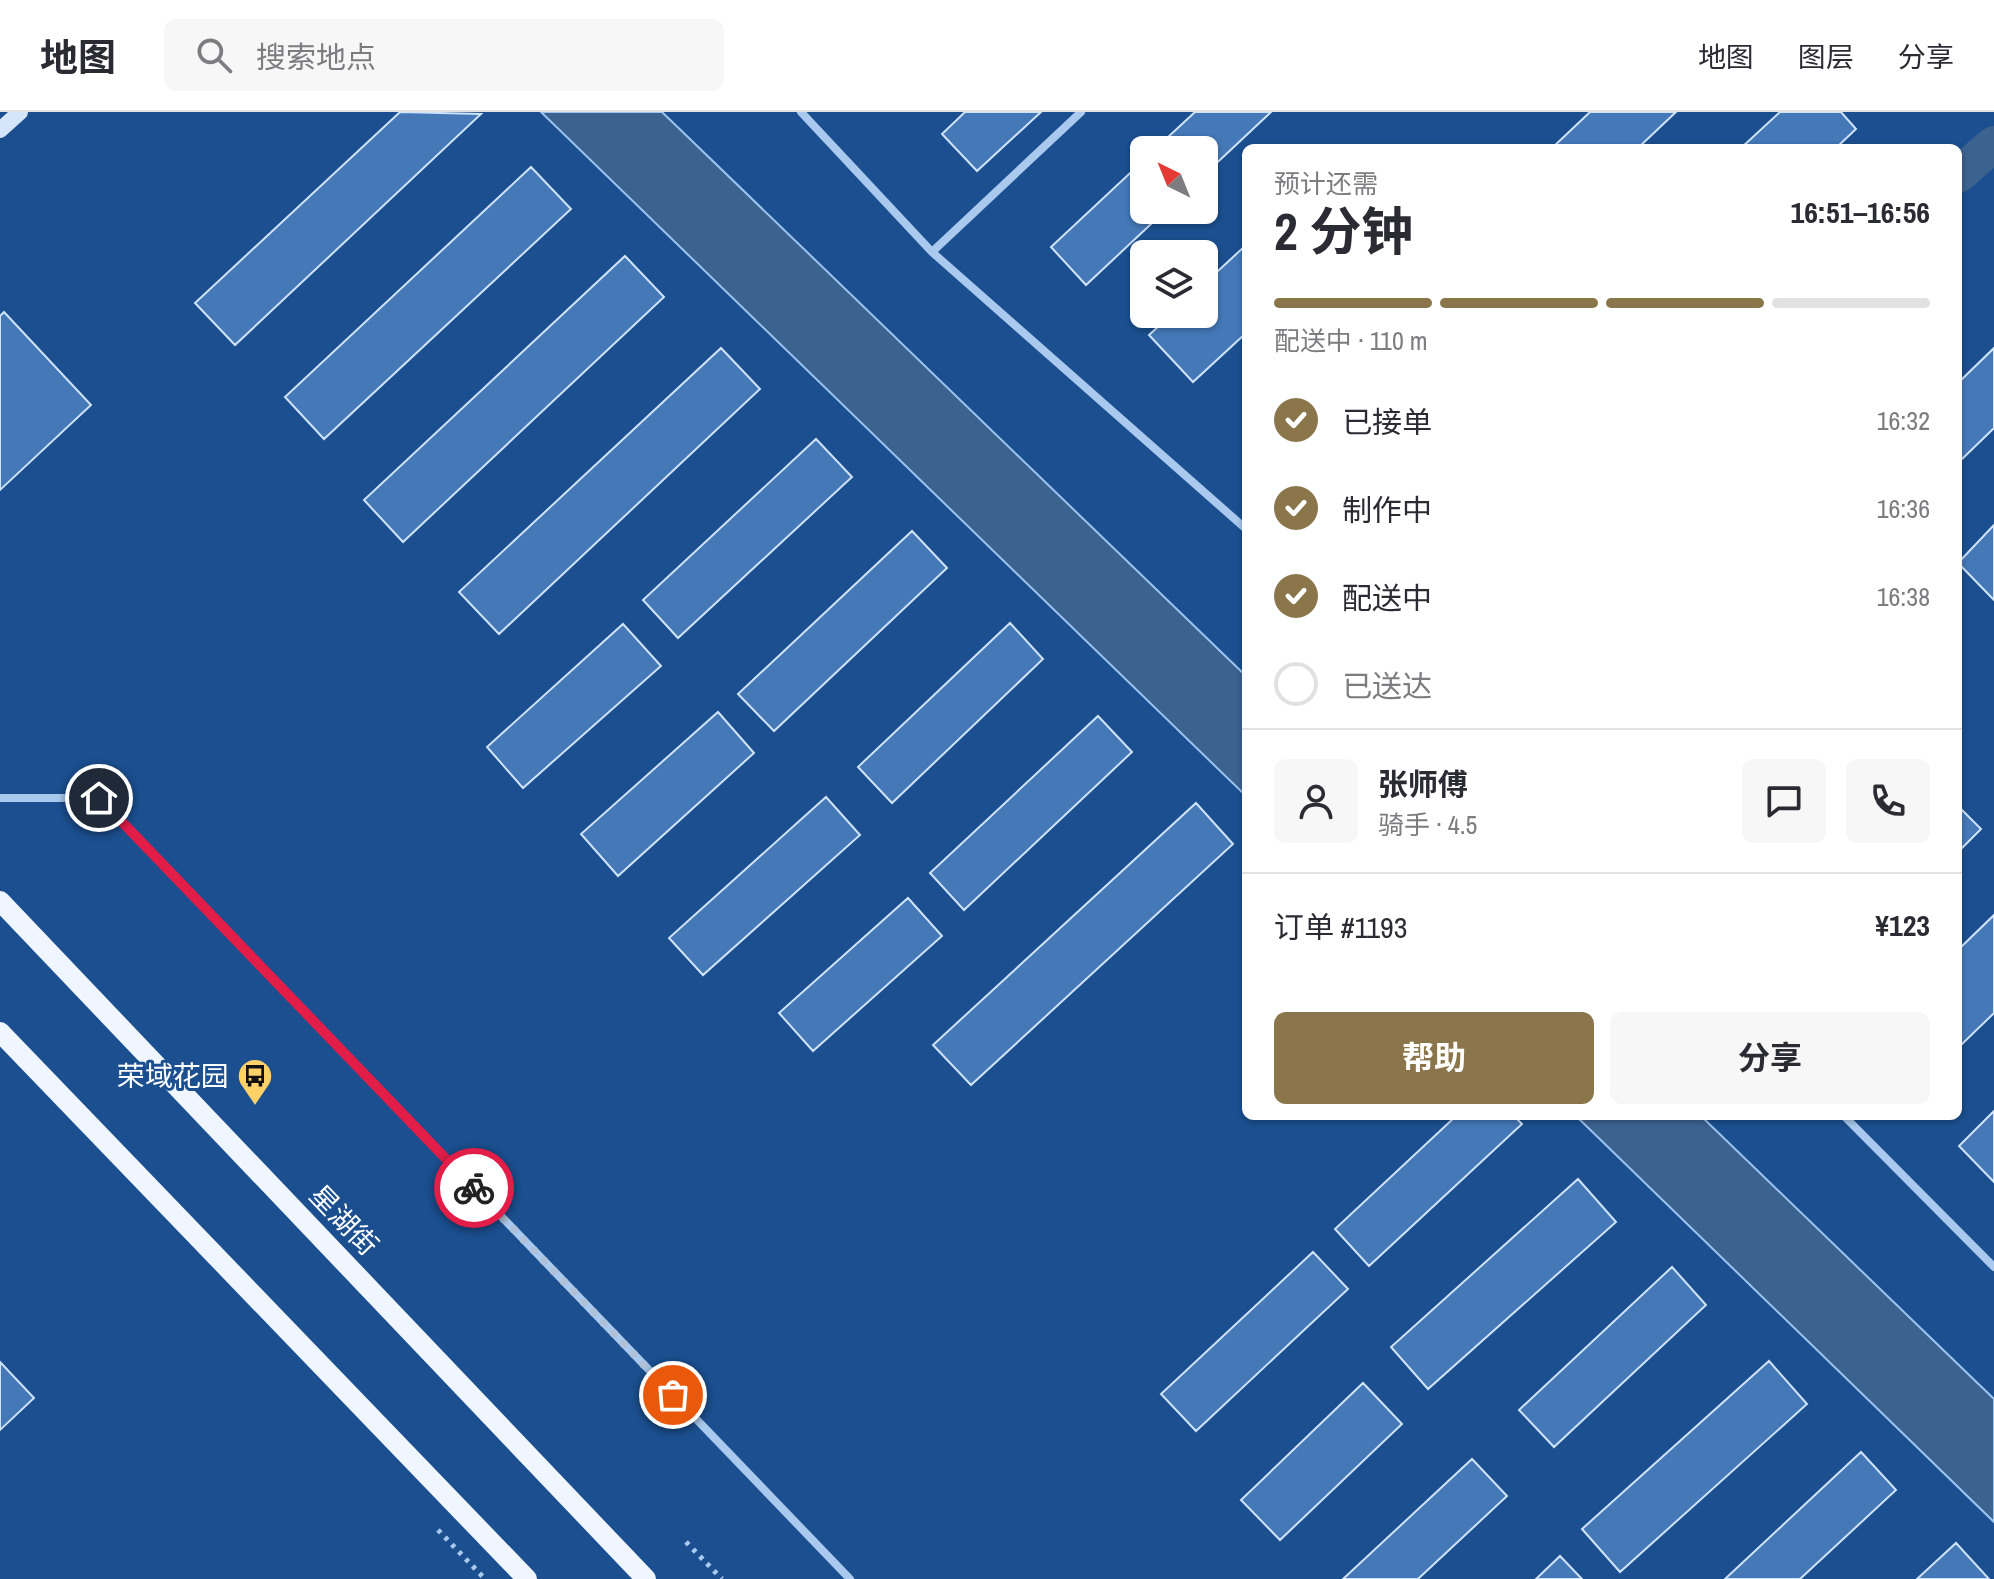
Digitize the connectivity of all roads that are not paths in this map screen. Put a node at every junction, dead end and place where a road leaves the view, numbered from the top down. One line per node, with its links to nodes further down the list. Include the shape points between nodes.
1 (20, 112): 4 (main road)
2 (801, 112): 5 (street)
3 (1081, 112): 5 (street)
4 (0, 130)
5 (932, 252): 6 (street)
6 (1242, 525)
7 (0, 798): 14 (street, via 99,798)
8 (0, 901): 13 (main road, 星湖街)
9 (0, 1032): 12 (main road)
10 (1848, 1120): 11 (street)
11 (1994, 1267)
12 (527, 1579)
13 (646, 1579)
14 (850, 1579)

